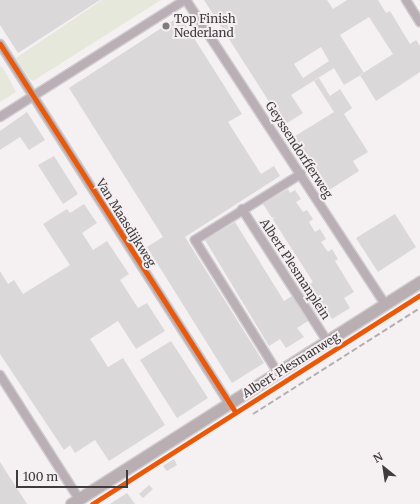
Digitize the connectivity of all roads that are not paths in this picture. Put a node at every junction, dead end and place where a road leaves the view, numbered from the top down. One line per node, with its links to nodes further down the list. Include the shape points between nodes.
1 (186, 0): 5 (street); 7 (street, Geyssendorfferweg)
2 (406, 0): 3 (street)
3 (420, 22)
4 (0, 44): 5 (street, Van Maasdijkweg)
5 (33, 96): 6 (street); 14 (street, Van Maasdijkweg)
6 (0, 117)
7 (301, 174): 8 (street); 10 (street, Geyssendorfferweg)
8 (242, 209): 11 (street, Albert Plesmanplein); 12 (street, via 195,240)
9 (420, 282): 10 (street, Albert Plesmanweg)
10 (385, 304): 11 (street, Albert Plesmanweg)
11 (327, 341): 12 (street, Albert Plesmanweg)
12 (278, 373): 14 (street, Albert Plesmanweg)
13 (0, 375): 15 (street)
14 (229, 404): 15 (street, Albert Plesmanweg)
15 (75, 501)

